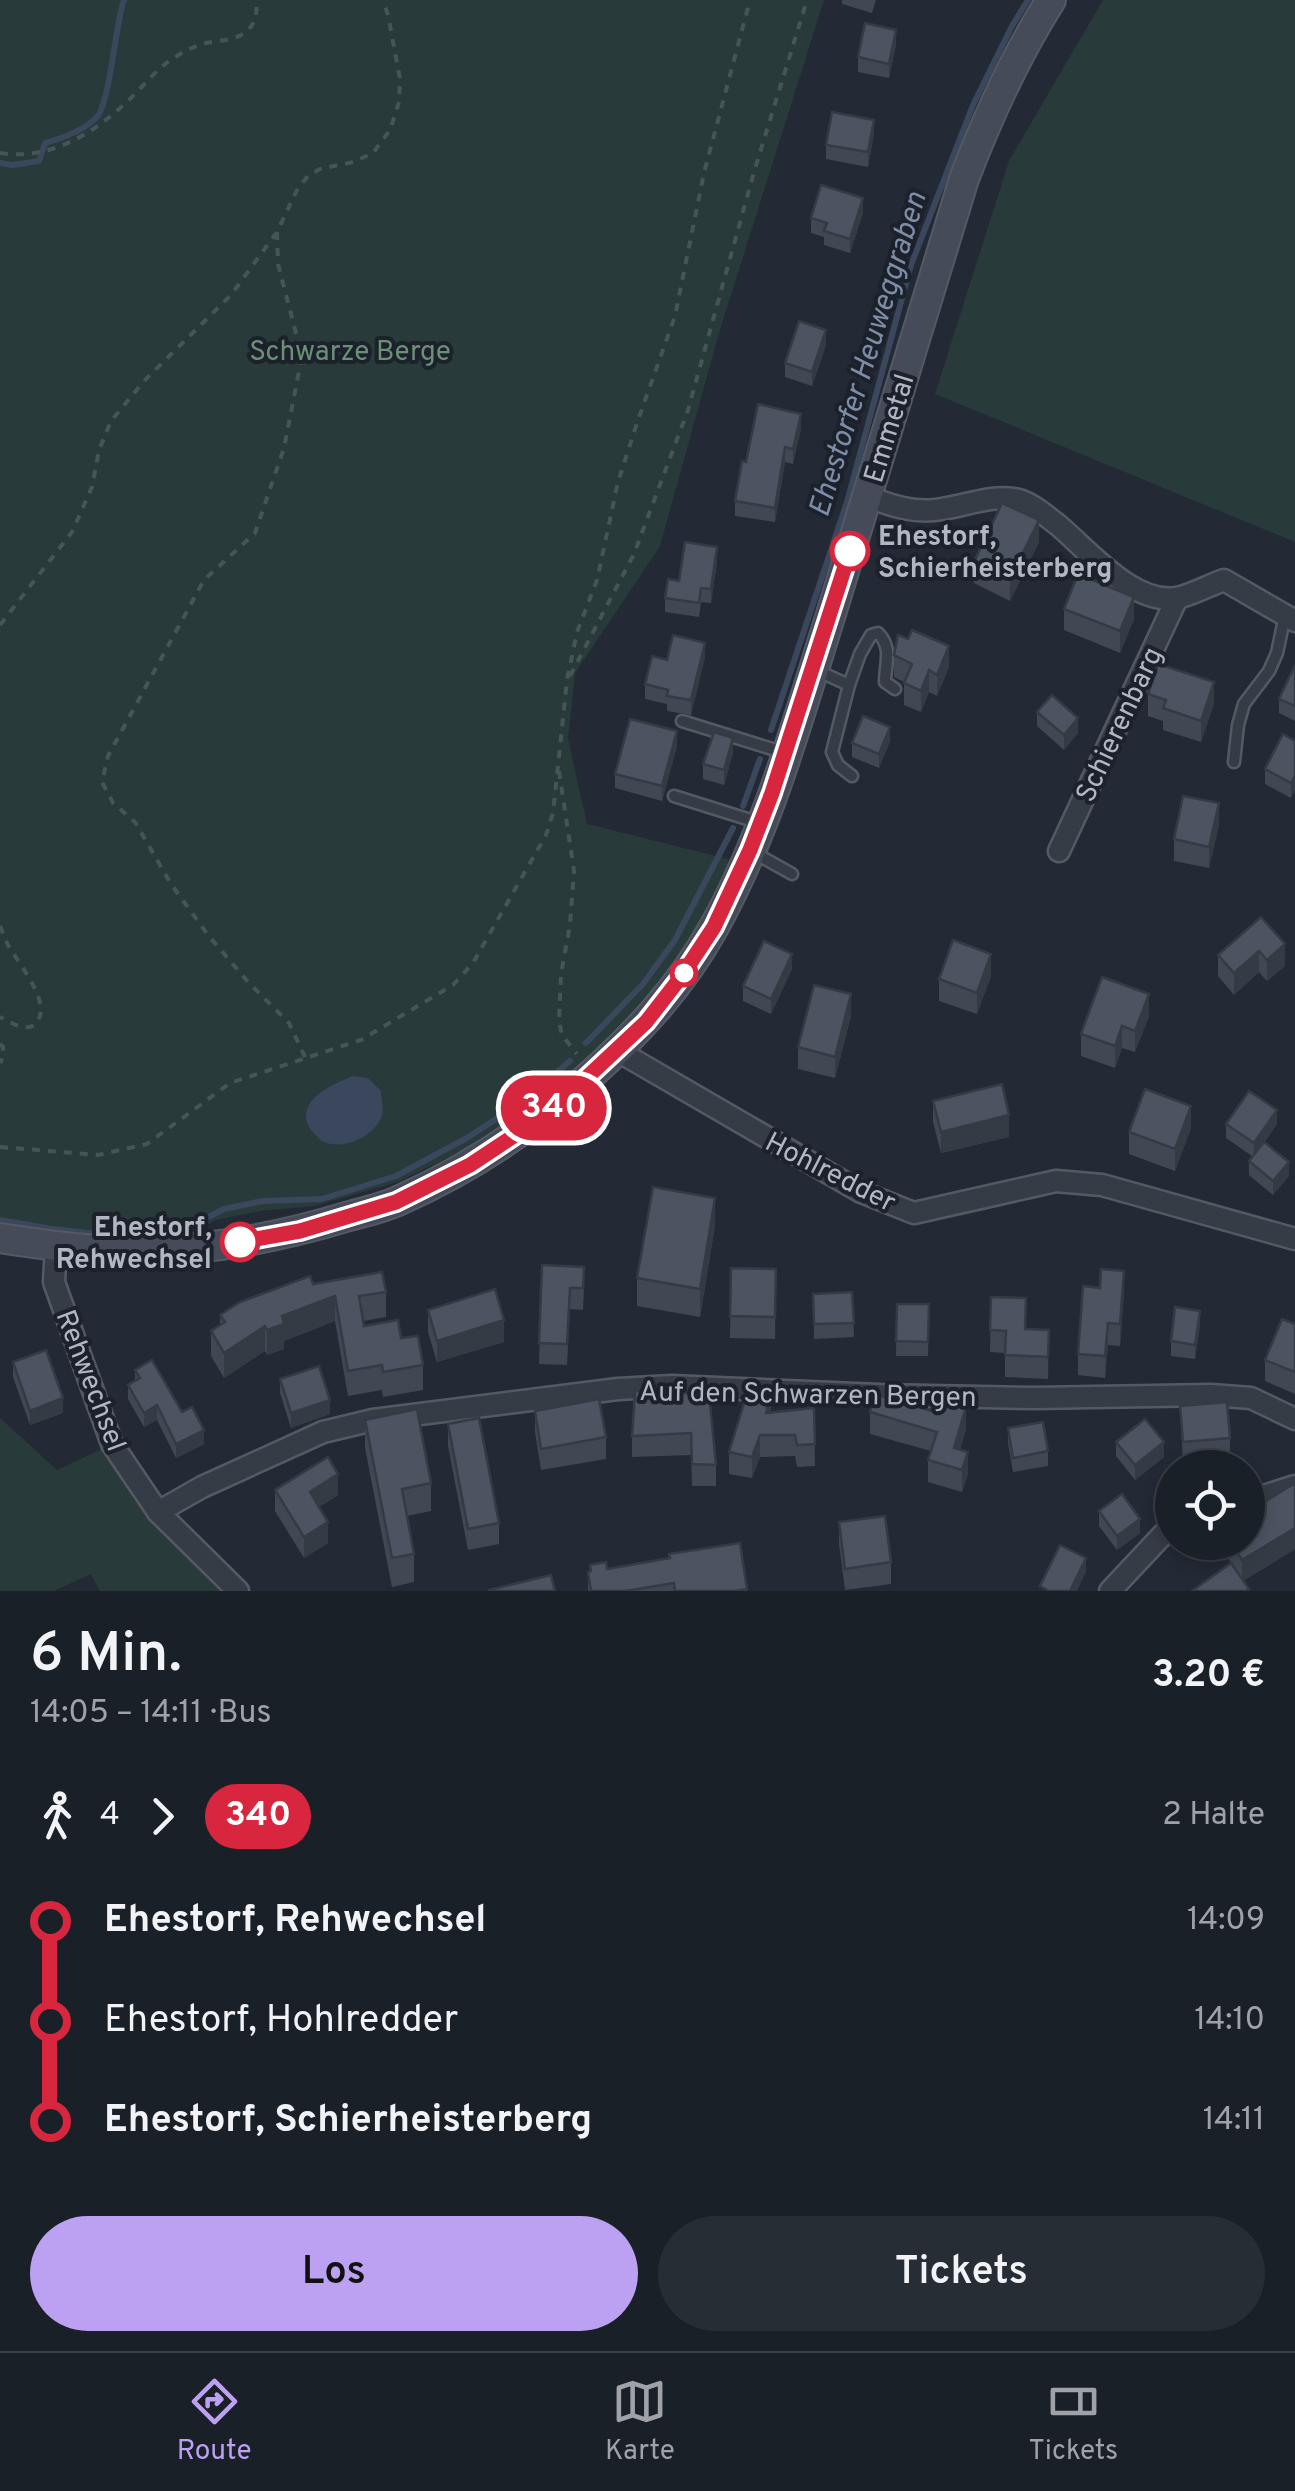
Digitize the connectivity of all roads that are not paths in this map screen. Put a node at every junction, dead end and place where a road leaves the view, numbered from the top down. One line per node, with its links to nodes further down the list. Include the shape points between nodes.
1 (1051, 0): 2 (main road, Emmetal, via 1012,66 964,178)
2 (867, 496): 3 (street, via 906,510 1004,497 1025,502 1112,575 1151,595); 5 (main road, Emmetal)
3 (1177, 598): 4 (street, via 1224,580); 15 (street, Schierenbarg)
4 (1290, 618): 10 (lane, via 1269,671 1244,704)
5 (814, 669): 6 (lane); 9 (main road, Emmetal)
6 (849, 685): 7 (lane, via 867,640 878,634 888,649 886,682); 11 (lane, via 832,752)
7 (895, 689)
8 (682, 721): 9 (lane)
9 (786, 753): 13 (main road, Emmetal)
10 (1234, 762)
11 (852, 776)
12 (674, 796): 13 (lane)
13 (761, 823): 14 (main road, Emmetal)
14 (750, 850): 16 (lane); 17 (main road, Emmetal, via 714,927 681,977)
15 (1059, 850)
16 (792, 874)
17 (618, 1050): 19 (street, Hohlredder, via 861,1192 914,1212 1056,1181 1102,1185); 20 (main road, Emmetal, via 550,1112 470,1165 396,1202 229,1244 123,1251)
18 (0, 1238): 20 (main road, Emmetal)
19 (1295, 1239)
20 (56, 1246): 24 (street, Rehwechsel, via 54,1282 112,1444)
21 (1295, 1418): 24 (street, Auf den Schwarzen Bergen, via 1251,1398 1211,1395 618,1389 323,1432)
22 (1295, 1486): 23 (street)
23 (1265, 1496)
24 (158, 1512): 26 (street, Rehwechsel)
25 (1155, 1543): 27 (street)
26 (238, 1591)
27 (1110, 1591)

